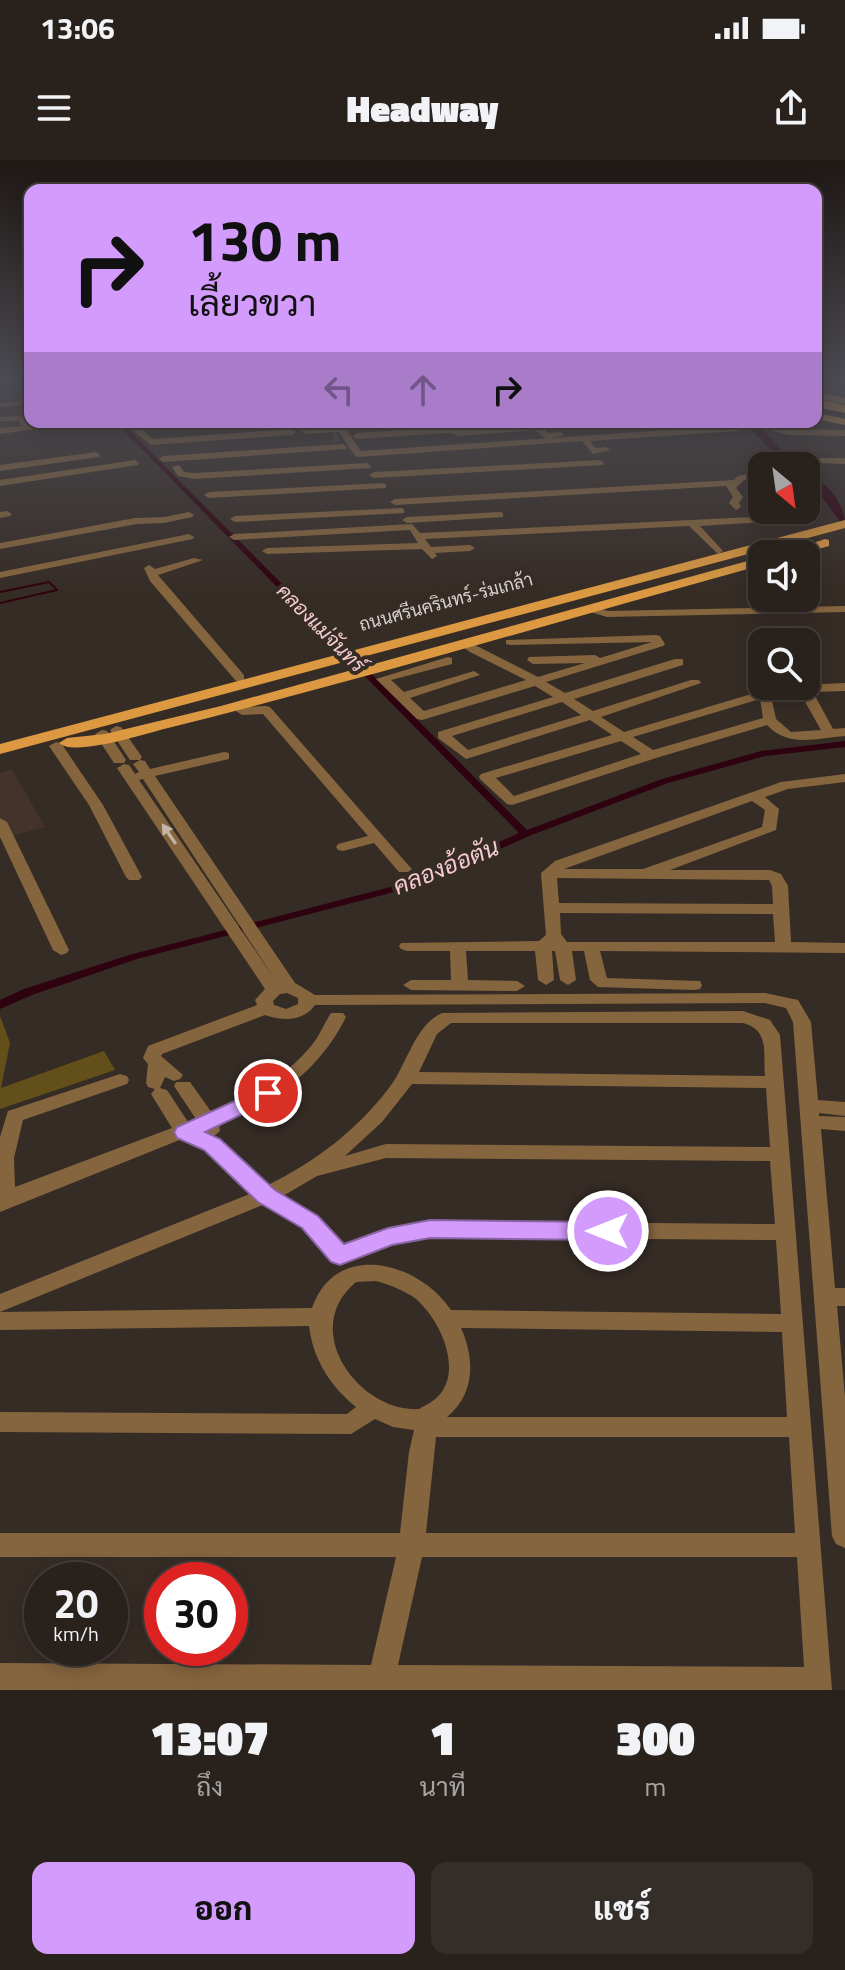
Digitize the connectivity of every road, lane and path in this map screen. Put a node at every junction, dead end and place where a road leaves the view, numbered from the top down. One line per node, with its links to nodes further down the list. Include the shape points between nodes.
1 (210, 450): 9 (street)
2 (355, 450): 7 (street)
3 (427, 450): 7 (street)
4 (435, 450): 10 (street, via 442,459)
5 (453, 450): 10 (street)
6 (471, 450): 10 (street, via 476,458)
7 (358, 454): 17 (street)
8 (96, 455): 16 (street)
9 (163, 459)
10 (459, 460)
11 (820, 461): 12 (street)
12 (845, 461)
13 (135, 463): 19 (street)
14 (600, 463): 17 (street)
15 (176, 467): 17 (street, via 187,475)
16 (0, 468)
17 (371, 470): 35 (street)
18 (748, 478): 20 (street)
19 (0, 483)
20 (737, 483): 22 (street); 25 (street, via 730,487 738,497)
21 (724, 487): 22 (street)
22 (686, 488): 35 (street)
23 (209, 495): 35 (street)
24 (318, 499): 35 (street)
25 (736, 507)
26 (157, 509): 30 (street)
27 (189, 515): 30 (street)
28 (500, 515): 35 (street)
29 (235, 519): 35 (street)
30 (139, 520): 37 (street)
31 (748, 520): 33 (street)
32 (845, 521): 41 (main road, ถนนศรีนครินทร์-ร่มเกล้า); 48 (main road, ถนนศรีนครินทร์-ร่มเกล้า)
33 (691, 522): 35 (street); 48 (street)
34 (42, 523): 37 (street)
35 (409, 523): 39 (street); 45 (street); 46 (street)
36 (845, 531): 42 (main road, ถนนศรีนครินทร์-ร่มเกล้า)
37 (52, 537): 44 (street)
38 (189, 537): 53 (street)
39 (234, 537)
40 (845, 538): 43 (main road, ถนนศรีนครินทร์-ร่มเกล้า)
41 (801, 540)
42 (815, 540)
43 (820, 544)
44 (0, 546)
45 (470, 548)
46 (372, 550): 47 (street); 49 (street)
47 (267, 551)
48 (718, 551): 55 (main road, ถนนศรีนครินทร์-ร่มเกล้า)
49 (312, 553)
50 (748, 558): 54 (main road, ถนนศรีนครินทร์-ร่มเกล้า)
51 (198, 560): 68 (street, via 150,571)
52 (748, 560): 56 (main road, ถนนศรีนครินทร์-ร่มเกล้า)
53 (0, 575)
54 (657, 580): 55 (main road); 58 (main road); 61 (main road, ถนนศรีนครินทร์-ร่มเกล้า)
55 (545, 596): 61 (main road, ถนนศรีนครินทร์-ร่มเกล้า)
56 (591, 609): 57 (street, via 607,614 766,616); 58 (main road, ถนนศรีนครินทร์-ร่มเกล้า)
57 (845, 609)
58 (575, 613): 60 (main road, ถนนศรีนครินทร์-ร่มเกล้า)
59 (510, 642): 63 (street, via 656,638 659,644)
60 (465, 644): 61 (main road, ถนนศรีนครินทร์-ร่มเกล้า); 69 (street, via 496,665)
61 (369, 657): 66 (main road, ถนนศรีนครินทร์-ร่มเกล้า); 66 (main road, ถนนศรีนครินทร์-ร่มเกล้า)
62 (533, 660): 63 (street)
63 (609, 660): 69 (street)
64 (448, 661): 73 (street, via 382,679)
65 (679, 662): 74 (street)
66 (334, 666): 68 (main road, ถนนศรีนครินทร์-ร่มเกล้า); 78 (main road, ถนนศรีนครินทร์-ร่มเกล้า); 83 (main road, ถนนศรีนครินทร์-ร่มเกล้า); 85 (main road, ถนนศรีนครินทร์-ร่มเกล้า)
67 (474, 675): 73 (street)
68 (240, 678): 85 (main road, ถนนศรีนครินทร์-ร่มเกล้า)
69 (538, 682): 73 (street, via 422,716); 74 (street)
70 (695, 683): 79 (street)
71 (845, 687): 72 (street)
72 (820, 688)
73 (401, 697)
74 (563, 698): 79 (street); 79 (street, via 443,735 466,755)
75 (748, 700): 84 (street)
76 (766, 700): 80 (street)
77 (811, 700): 82 (street)
78 (244, 713): 83 (main road, ถนนศรีนครินทร์-ร่มเกล้า); 94 (street, via 266,710)
79 (590, 716): 84 (street)
80 (770, 720): 82 (street, via 786,735); 87 (street)
81 (845, 732): 82 (street)
82 (829, 733)
83 (111, 734): 85 (main road, ถนนศรีนครินทร์-ร่มเกล้า); 90 (street)
84 (619, 735): 87 (street); 87 (street, via 486,777 512,801)
85 (61, 741): 86 (main road, ถนนศรีนครินทร์-ร่มเกล้า); 89 (main road, ถนนศรีนครินทร์-ร่มเกล้า); 99 (street, via 90,784)
86 (0, 749)
87 (651, 755)
88 (224, 756): 90 (street)
89 (0, 762)
90 (133, 767): 115 (street)
91 (845, 778): 92 (street, via 797,783)
92 (754, 796): 97 (street, via 573,857); 98 (street, via 772,809 767,830)
93 (0, 822): 108 (street)
94 (377, 838): 95 (street); 96 (street)
95 (343, 847)
96 (404, 869)
97 (549, 873): 98 (street); 100 (street)
98 (644, 874): 101 (street, via 770,875 778,881)
99 (134, 877)
100 (550, 908): 101 (street); 102 (street)
101 (781, 909): 106 (street)
102 (553, 943): 104 (street); 105 (street); 113 (street); 114 (street)
103 (407, 946): 104 (street)
104 (458, 946): 110 (street)
105 (591, 947): 106 (street); 111 (street, via 598,980 604,983)
106 (783, 947): 107 (street)
107 (845, 948)
108 (61, 950)
109 (411, 985): 110 (street)
110 (460, 985): 112 (street)
111 (694, 985)
112 (517, 986)
113 (547, 988): 114 (street); 116 (street)
114 (570, 988): 124 (street, via 765,998 792,1004 802,1022)
115 (282, 989): 116 (street, via 303,991); 117 (street, via 264,1000)
116 (308, 1000): 117 (street, via 291,1014)
117 (266, 1008): 121 (street, via 154,1050)
118 (337, 1017): 125 (street, via 329,1039 303,1066 268,1093)
119 (407, 1078): 122 (street); 122 (street, via 433,1023 448,1017 743,1017 768,1027); 127 (street)
120 (120, 1080): 134 (street, via 15,1116 4,1158)
121 (157, 1080): 125 (street, via 178,1080); 128 (street)
122 (774, 1082): 131 (street)
123 (845, 1109): 124 (street)
124 (810, 1114): 126 (street); 137 (street)
125 (209, 1123): 128 (street); 129 (street)
126 (845, 1124)
127 (364, 1126): 130 (street); 132 (street)
128 (185, 1132): 129 (street); 134 (street)
129 (212, 1144): 133 (street)
130 (386, 1151): 131 (street); 132 (street)
131 (780, 1154): 135 (street)
132 (303, 1174): 133 (street)
133 (267, 1196): 136 (street, via 310,1222); 138 (street)
134 (3, 1203)
135 (785, 1232): 136 (street, via 430,1229 388,1237); 142 (street)
136 (345, 1265): 139 (street); 140 (street, via 405,1281 427,1296)
137 (835, 1297): 147 (street)
138 (0, 1303)
139 (320, 1317): 141 (street); 143 (street, via 320,1341 331,1364 349,1389)
140 (445, 1319): 142 (street); 145 (street, via 456,1342 460,1373 447,1406)
141 (0, 1321)
142 (792, 1323): 146 (street)
143 (374, 1407): 144 (street, via 351,1424); 145 (street)
144 (0, 1422)
145 (426, 1422): 146 (street); 148 (street)
146 (800, 1427): 150 (street)
147 (845, 1536)
148 (412, 1544): 149 (street); 150 (street); 152 (street)
149 (0, 1545)
150 (808, 1545): 153 (street)
151 (0, 1677): 152 (street)
152 (379, 1684): 153 (street)
153 (819, 1685)

